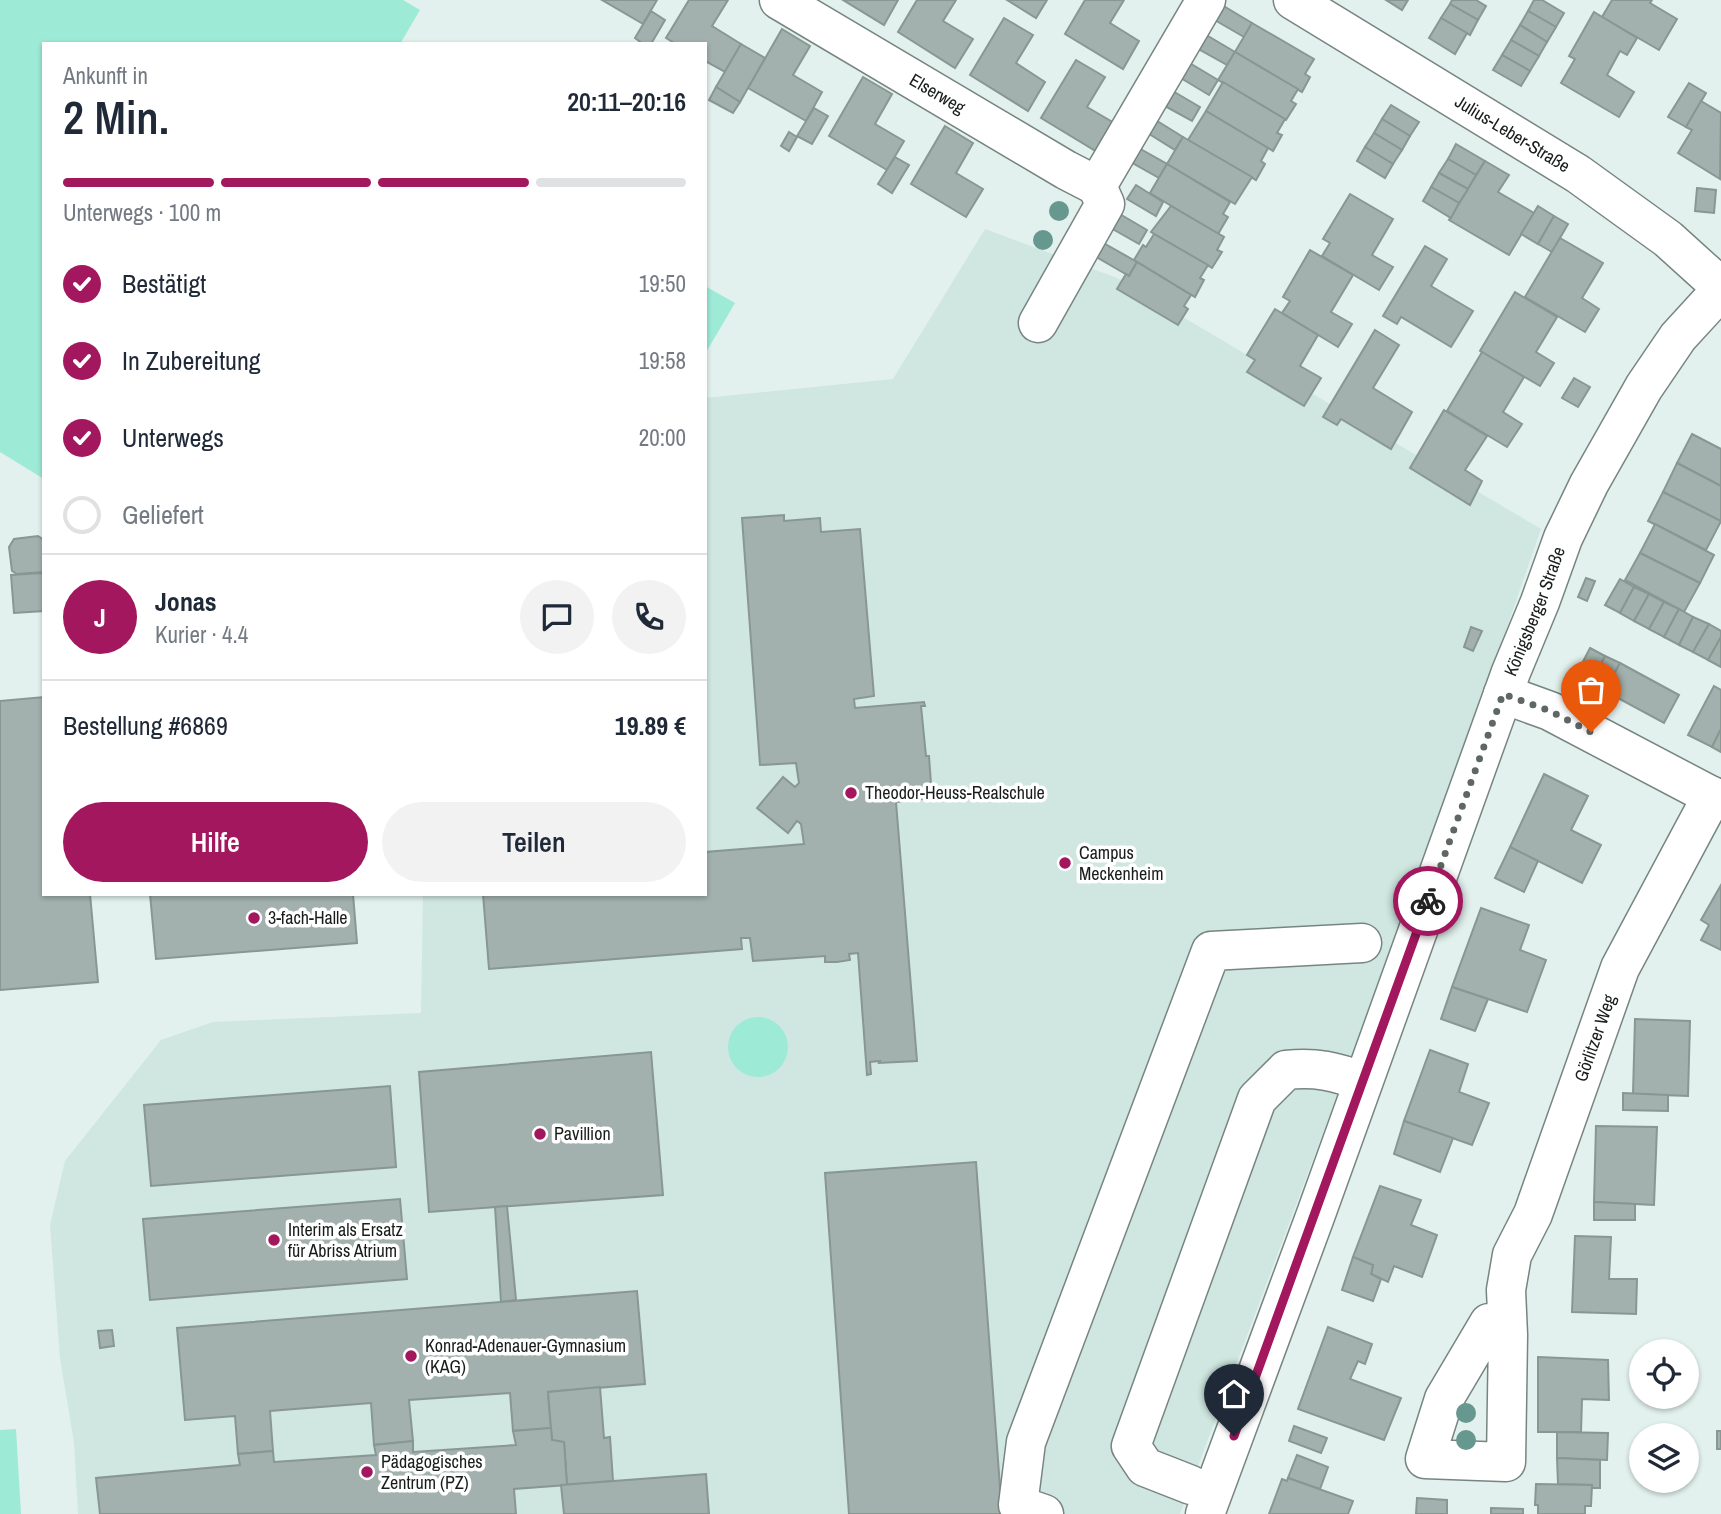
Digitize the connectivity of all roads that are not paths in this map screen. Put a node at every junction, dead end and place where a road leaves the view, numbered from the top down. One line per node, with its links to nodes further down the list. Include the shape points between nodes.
1 (779, 0): 4 (street, Elserweg)
2 (1206, 0): 4 (street)
3 (1293, 0): 5 (street, Julius-Leber-Straße, via 1578,174 1668,239)
4 (1097, 186): 6 (street, via 1105,204)
5 (1721, 288): 7 (street, Königsberger Straße, via 1678,337 1644,387 1589,484 1563,538)
6 (1038, 323)
7 (1503, 694): 8 (street, via 1550,711); 10 (street, Königsberger Straße)
8 (1716, 798): 11 (street, Görlitzer Weg, via 1620,968 1532,1214 1512,1255)
9 (1362, 943): 13 (street, via 1211,951 1026,1442 1018,1505)
10 (1363, 1082): 12 (street, Königsberger Straße); 12 (street, via 1313,1068 1286,1070 1257,1099 1131,1446 1145,1468)
11 (1501, 1316)
12 (1198, 1500)
13 (1044, 1514)

